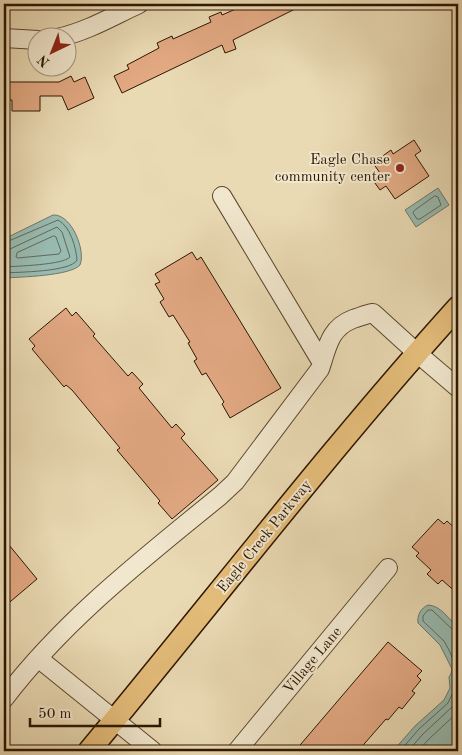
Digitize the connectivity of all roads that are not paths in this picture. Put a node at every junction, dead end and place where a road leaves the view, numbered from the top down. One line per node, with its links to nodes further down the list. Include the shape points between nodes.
1 (139, 4): 2 (street)
2 (78, 31)
3 (4, 38): 4 (street)
4 (28, 39)
5 (222, 196): 8 (street)
6 (458, 307): 7 (main road, Eagle Creek Parkway)
7 (416, 353): 8 (street, via 373,313 338,327); 9 (street); 13 (main road, Eagle Creek Parkway)
8 (322, 363): 11 (street, via 234,482 110,586)
9 (458, 388)
10 (388, 568): 16 (street, Village Lane)
11 (38, 658): 12 (street); 13 (street)
12 (4, 699)
13 (114, 721): 14 (main road, Eagle Creek Parkway); 15 (street)
14 (89, 751)
15 (154, 751)
16 (237, 751)

